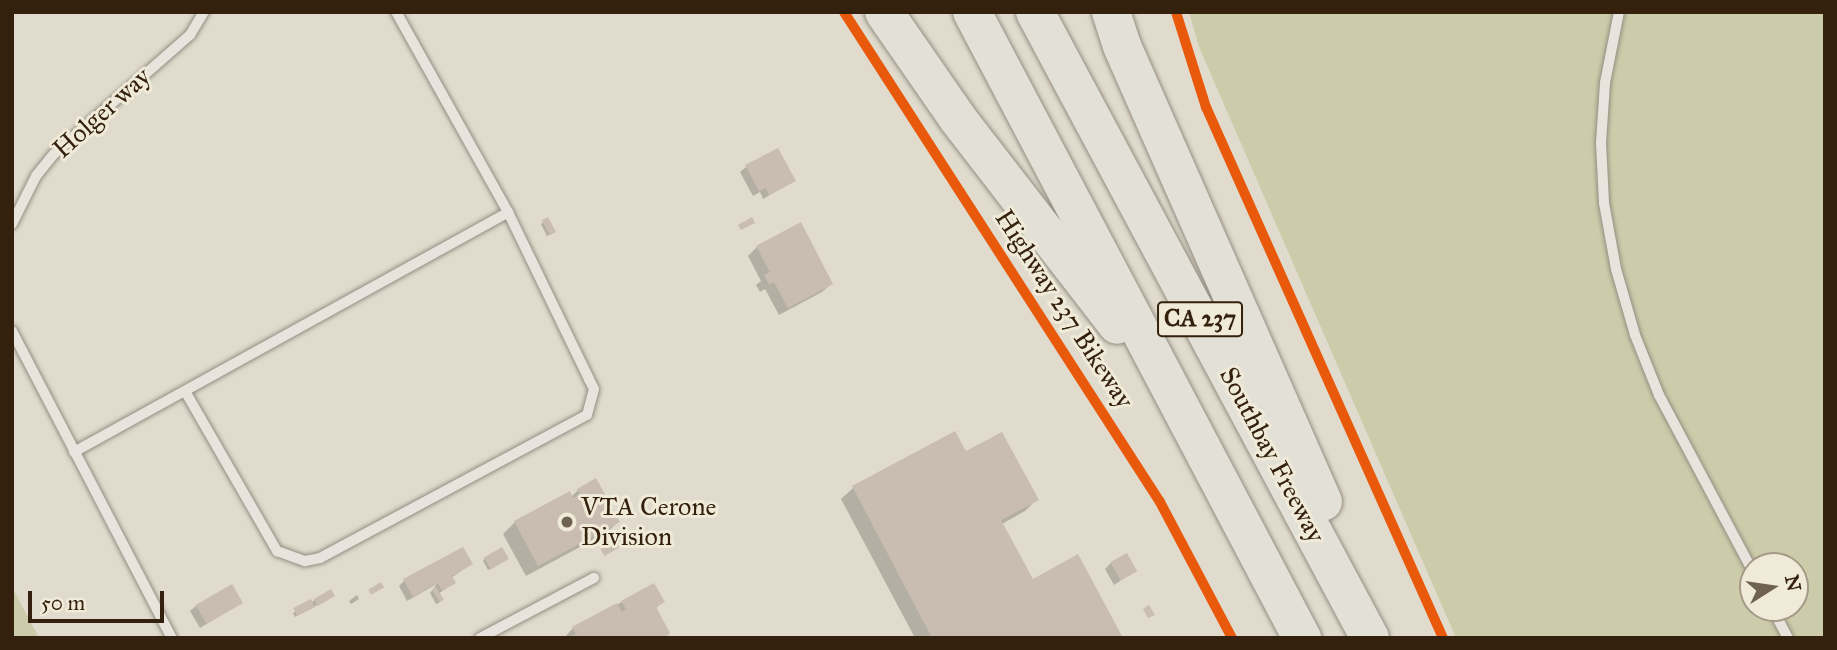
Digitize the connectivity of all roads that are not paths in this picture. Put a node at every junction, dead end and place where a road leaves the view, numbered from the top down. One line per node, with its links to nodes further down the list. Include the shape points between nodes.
1 (204, 12): 10 (lane, Holger way, via 190,35 54,154 36,176)
2 (396, 12): 9 (lane)
3 (884, 12): 13 (highway, via 958,119)
4 (972, 12): 13 (highway, CA 237)
5 (1018, 12): 18 (highway)
6 (1035, 12): 18 (highway, Southbay Freeway / CA 237)
7 (1111, 12): 18 (highway, via 1336,530)
8 (1619, 12): 15 (lane, via 1605,83 1601,144 1604,203 1616,269 1659,395)
9 (508, 212): 12 (lane); 12 (lane, via 594,389 587,415 575,424 320,558 305,561 277,551)
10 (12, 224)
11 (12, 331): 14 (lane)
12 (185, 391): 14 (lane)
13 (1179, 405): 21 (highway, CA 237)
14 (74, 452): 19 (lane)
15 (1742, 552)
16 (594, 578): 20 (lane)
17 (1779, 622): 22 (lane)
18 (1361, 634)
19 (172, 638)
20 (480, 638)
21 (1302, 638)
22 (1788, 638)

